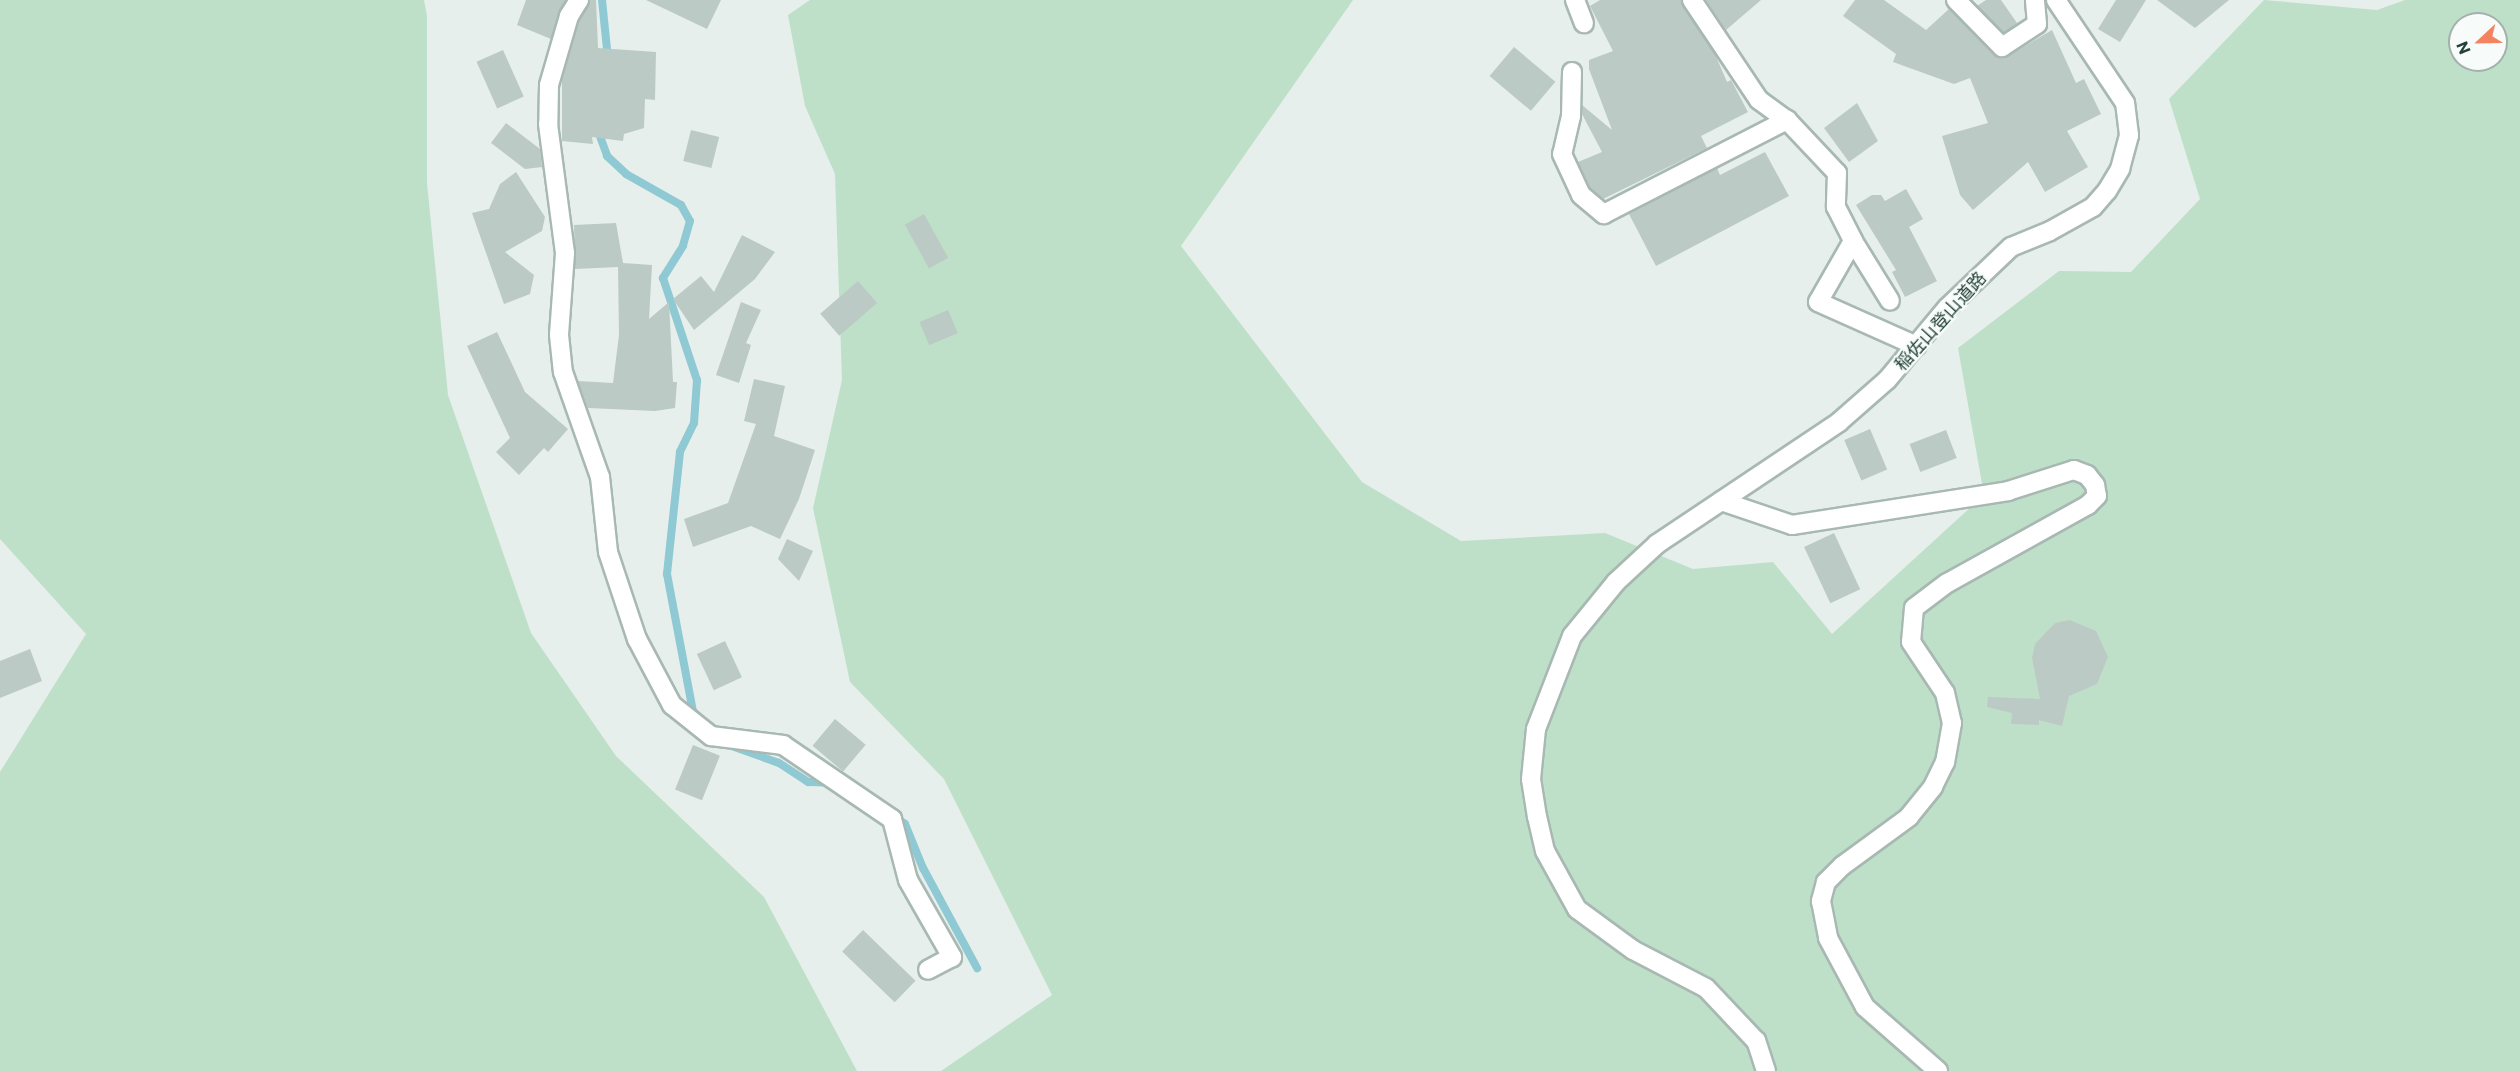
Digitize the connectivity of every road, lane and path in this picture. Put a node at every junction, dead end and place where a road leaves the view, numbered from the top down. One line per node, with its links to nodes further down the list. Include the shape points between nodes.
1 (579, 0): 14 (street, via 569,16 549,85 548,124 565,253 559,335 563,372 600,477 608,552 637,639 672,705 711,736 783,745 892,819 908,880 952,957)
2 (1575, 0): 7 (street)
3 (1692, 0): 9 (street, via 1759,100)
4 (1956, 0): 5 (street, via 2002,47 2037,24)
5 (2035, 0)
6 (2056, 0): 12 (street, 稲佐山登山道路, via 2125,104 2129,135 2120,169 2093,207 2011,247 1947,308)
7 (1584, 23)
8 (1572, 72): 9 (street, via 1571,116 1562,154 1581,195 1604,213)
9 (1787, 120): 10 (street, via 1837,173 1836,207)
10 (1853, 241): 11 (street); 12 (street, via 1818,302)
11 (1890, 301)
12 (1917, 346): 13 (street, 稲佐山登山道路, via 1887,380 1839,422)
13 (1721, 501): 15 (street, 稲佐山登山道路, via 1657,544 1616,582 1572,636 1536,729 1531,779 1545,851 1577,909 1633,950 1706,988 1756,1041); 16 (street, via 1792,525 2008,491 2074,470 2087,475 2095,485 2097,496 2088,505 1947,583 1914,608 1911,642 1945,693 1952,723 1946,762 1933,787 1909,817 1826,882 1821,901 1828,938 1865,1007)
14 (928, 970)
15 (1766, 1071)
16 (1938, 1071)

